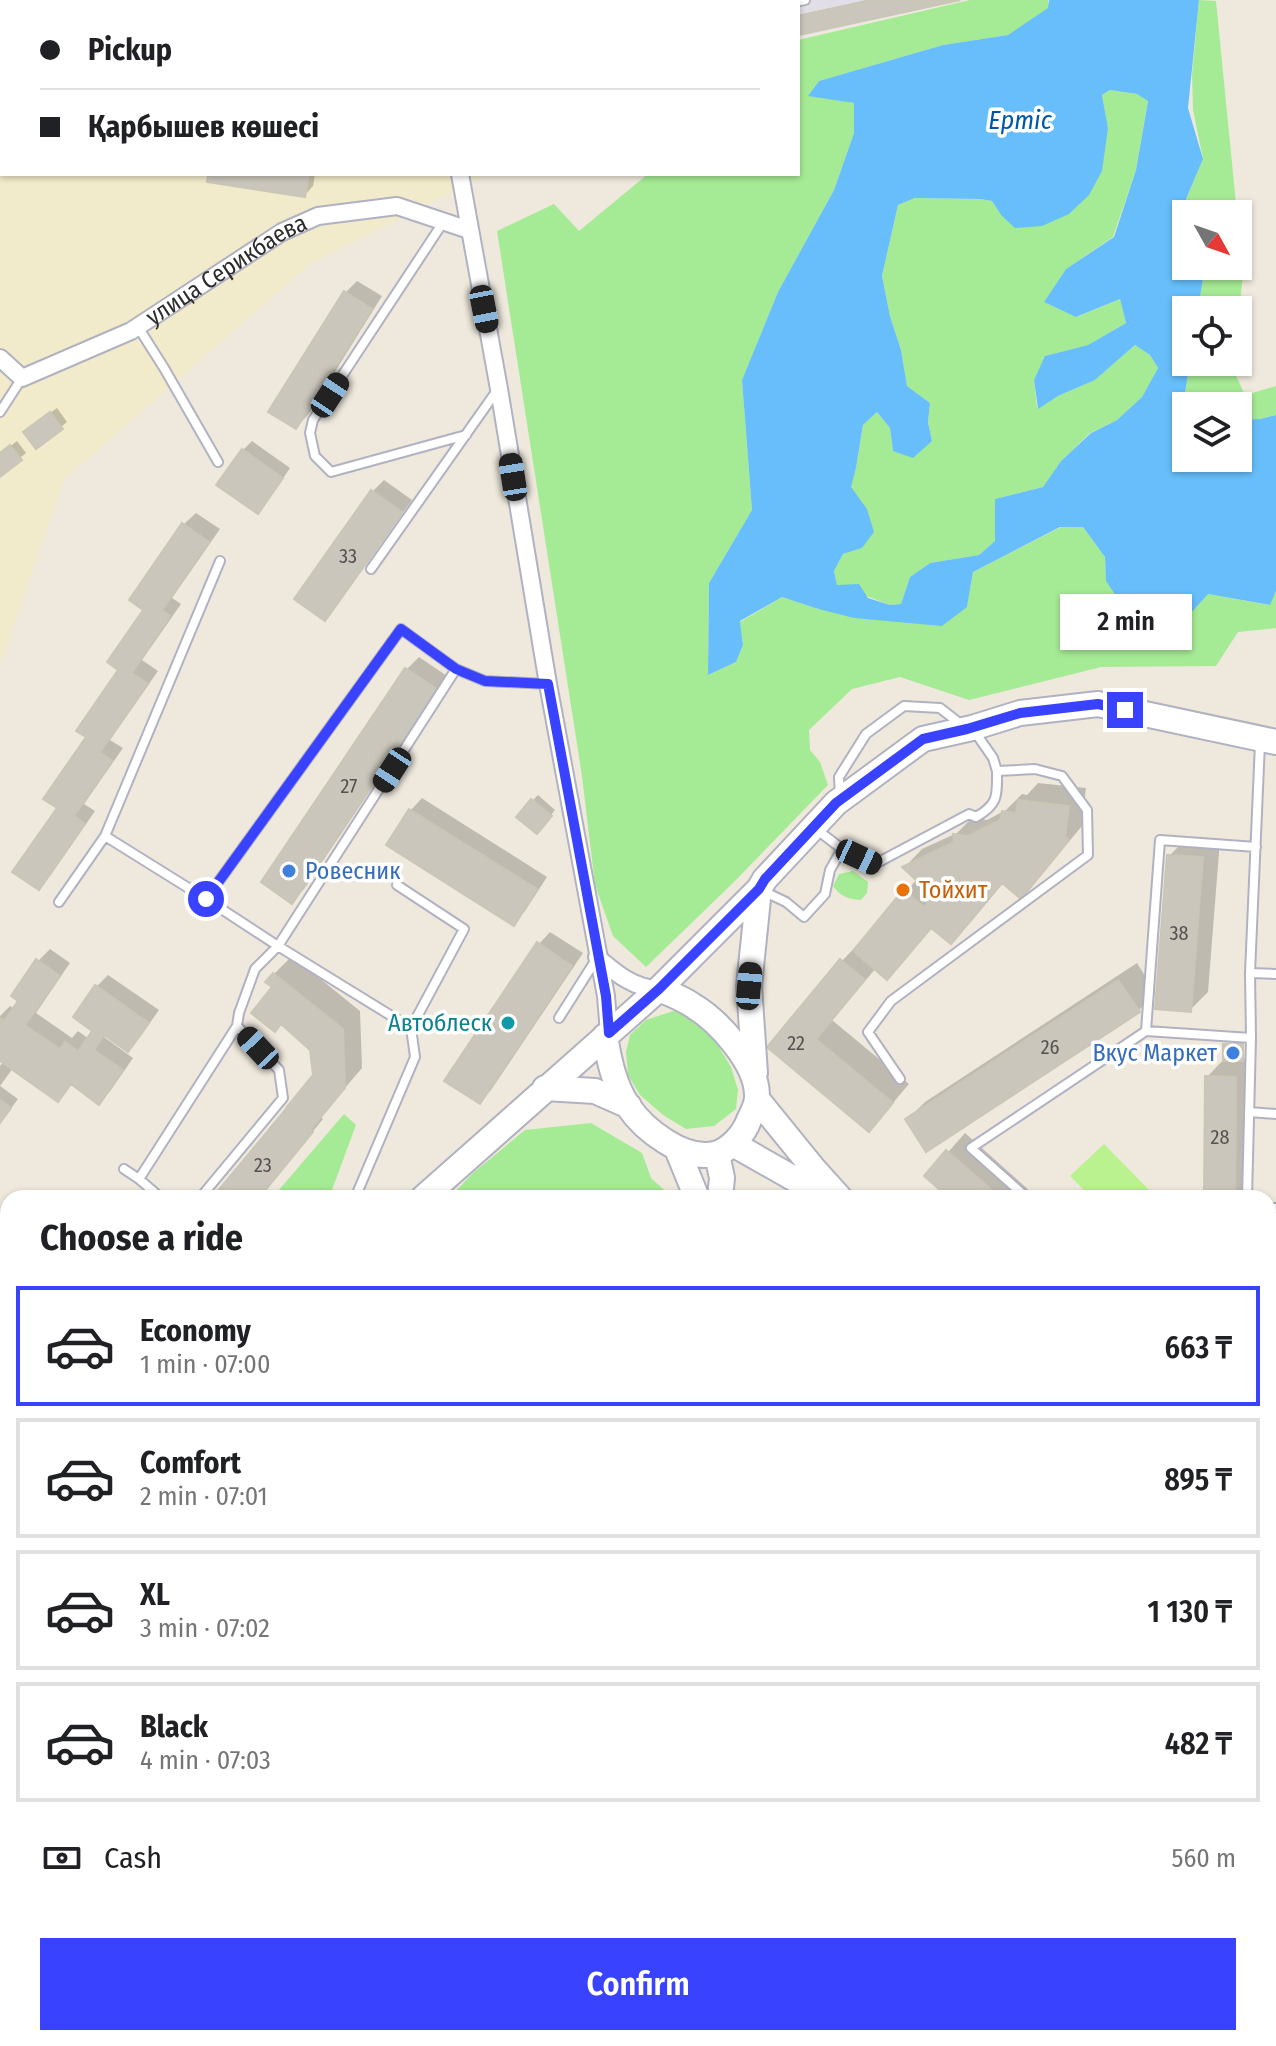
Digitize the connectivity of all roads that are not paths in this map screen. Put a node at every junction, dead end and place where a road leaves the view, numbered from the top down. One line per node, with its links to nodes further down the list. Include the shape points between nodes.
1 (460, 176): 3 (street)
2 (444, 221): 3 (street, улица Серикбаева); 4 (street, улица Серикбаева, via 397,206 318,216 282,232); 9 (lane, via 313,420 310,433 315,456 331,472)
3 (469, 230): 7 (street)
4 (138, 326): 6 (street, улица Серикбаева); 10 (lane)
5 (0, 358): 6 (street)
6 (22, 378): 8 (lane)
7 (499, 389): 9 (lane); 14 (street)
8 (0, 412)
9 (466, 435): 12 (lane)
10 (218, 462)
11 (220, 561): 20 (lane)
12 (371, 569)
13 (456, 669): 14 (lane, via 485,681); 25 (lane, via 401,629); 27 (lane)
14 (548, 684): 28 (street)
15 (969, 729): 16 (main road, via 1020,713 1098,704); 17 (lane); 18 (main road, via 923,739); 18 (lane, via 940,708 904,706 866,734 839,777)
16 (1268, 741): 21 (lane)
17 (997, 771): 22 (lane, via 997,797 976,817 969,814 875,864); 38 (lane, via 1035,769 1062,776 1087,810 1088,855 891,1001 868,1032)
18 (840, 800): 19 (main road)
19 (814, 827): 22 (lane); 24 (main road)
20 (105, 836): 25 (lane); 26 (lane)
21 (1256, 847): 29 (lane); 35 (lane, via 1160,840)
22 (842, 849): 24 (lane, via 825,894 804,917)
23 (397, 885): 34 (lane, via 464,929)
24 (759, 889): 31 (main road); 40 (main road, via 749,986)
25 (206, 899): 27 (lane)
26 (59, 902)
27 (278, 946): 33 (lane, via 255,969); 34 (lane)
28 (597, 957): 31 (street, via 622,977); 32 (lane); 36 (street)
29 (1250, 973): 30 (lane); 37 (lane)
30 (1276, 974)
31 (659, 989): 36 (main road); 40 (main road, via 692,1004 716,1023 735,1045)
32 (559, 1018)
33 (237, 1026): 47 (lane); 49 (lane, via 279,1070 283,1098)
34 (411, 1028): 50 (lane, via 415,1057)
35 (1146, 1031): 37 (lane); 56 (lane, via 971,1148)
36 (607, 1035): 39 (main road); 41 (main road, via 610,1064)
37 (1251, 1038): 42 (lane)
38 (900, 1079)
39 (545, 1088): 41 (main road, via 595,1091); 51 (main road)
40 (756, 1089): 45 (main road, via 748,1125); 55 (main road)
41 (629, 1106): 44 (main road)
42 (1249, 1112): 43 (lane); 57 (lane)
43 (1276, 1114)
44 (677, 1149): 45 (main road, via 700,1154); 52 (main road)
45 (725, 1149): 53 (main road); 54 (main road)
46 (124, 1169): 47 (lane)
47 (139, 1179): 48 (lane)
48 (152, 1190)
49 (207, 1190)
50 (358, 1190)
51 (432, 1190)
52 (694, 1190)
53 (721, 1190)
54 (811, 1190)
55 (833, 1190)
56 (1018, 1190)
57 (1247, 1190)

